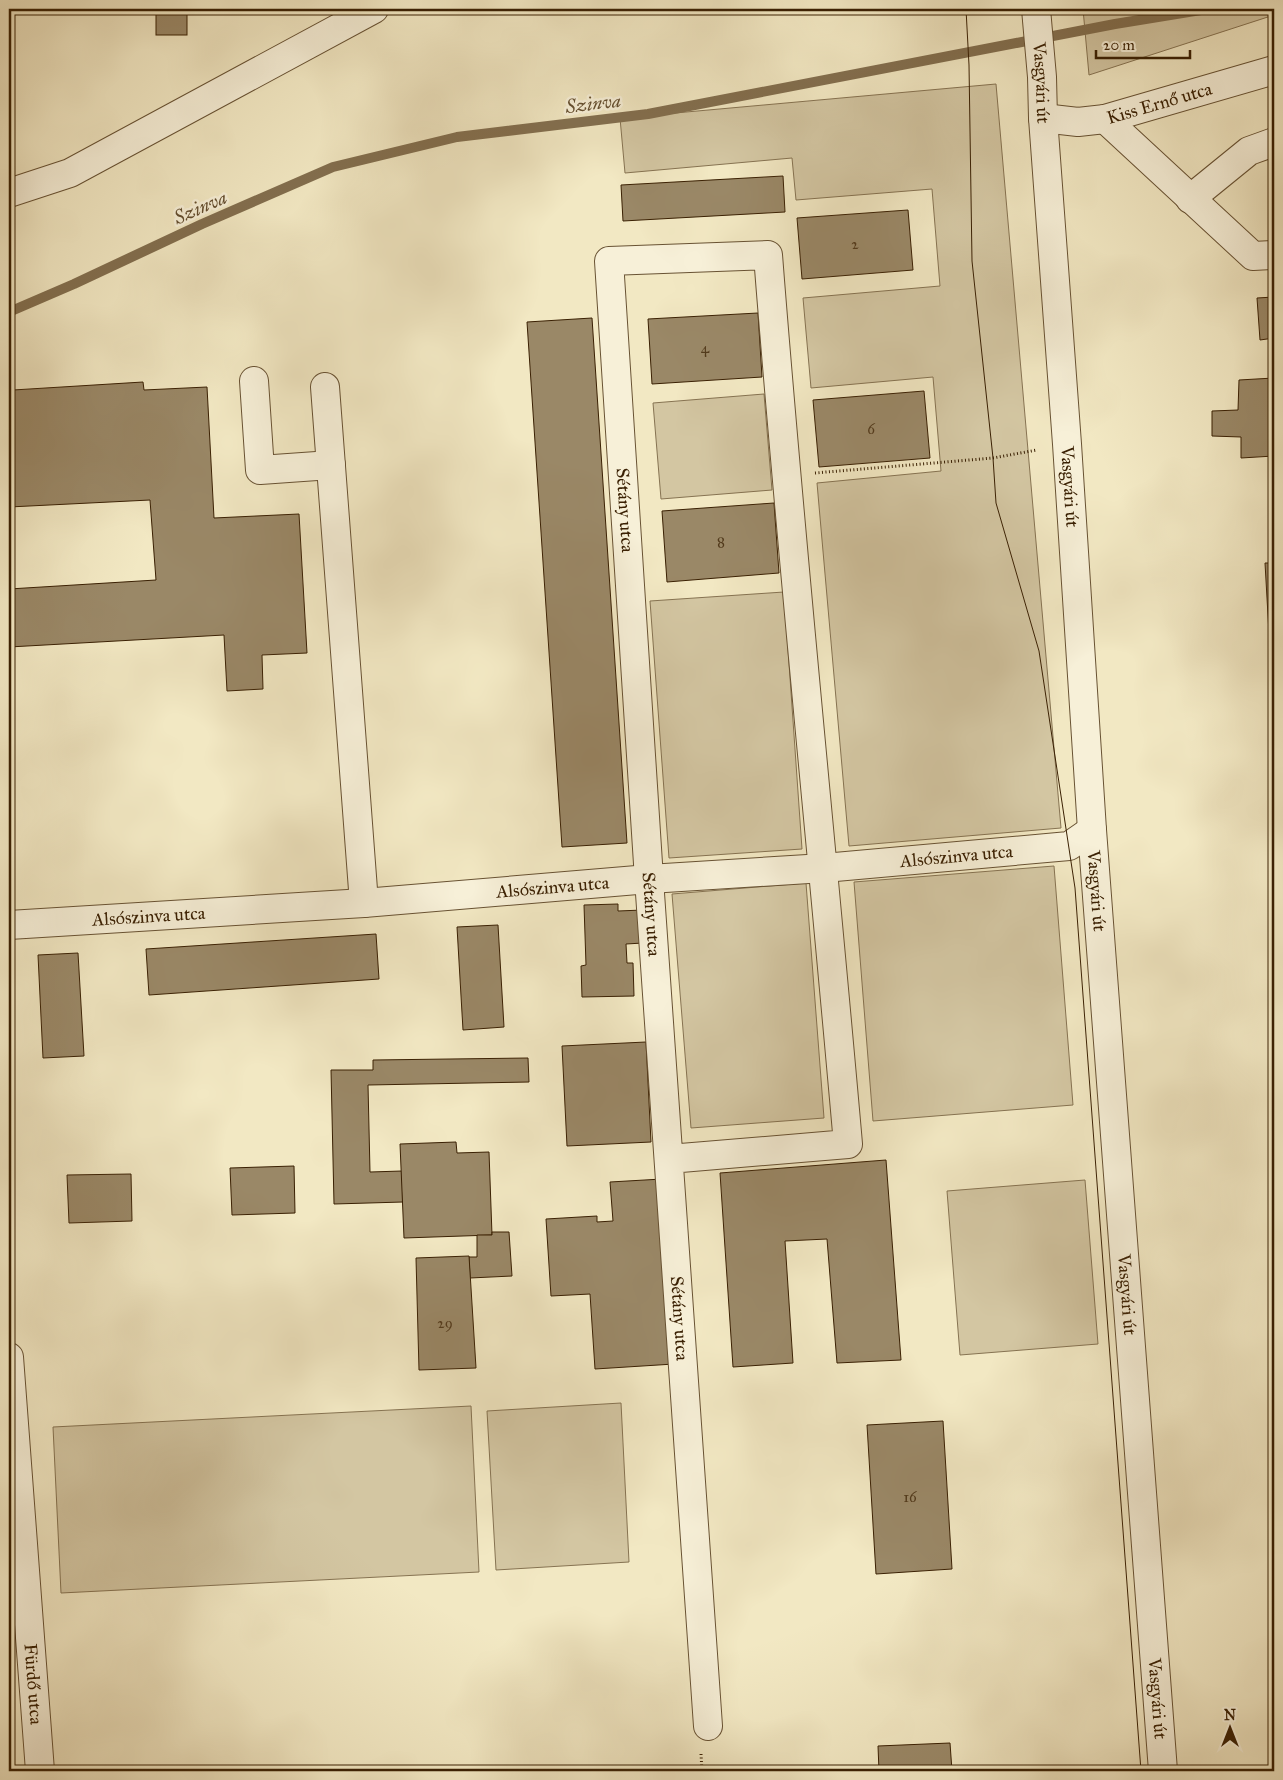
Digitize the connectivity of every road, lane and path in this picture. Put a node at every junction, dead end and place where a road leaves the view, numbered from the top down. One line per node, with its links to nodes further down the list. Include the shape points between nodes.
1 (374, 9): 7 (street, via 70,173)
2 (1036, 9): 4 (street, Vasgyári út)
3 (1274, 70): 5 (street, Kiss Ernő utca)
4 (1043, 118): 5 (street, Kiss Ernő utca, via 1078,122); 12 (street, Vasgyári út)
5 (1105, 119): 8 (street)
6 (1274, 142): 8 (street, via 1249,151)
7 (9, 193)
8 (1190, 199): 9 (street, via 1252,256)
9 (1274, 255)
10 (254, 381): 13 (street, via 260,470)
11 (325, 386): 13 (street)
12 (1067, 444): 14 (path, via 994,458); 15 (street, Vasgyári út)
13 (330, 465): 18 (street)
14 (785, 475): 16 (street); 17 (street, Sétány utca, via 768,255 609,261)
15 (1092, 830): 16 (street, Alsószinva utca, via 1069,846); 25 (street, Vasgyári út)
16 (824, 868): 17 (street, Alsószinva utca); 20 (street, via 848,1144)
17 (649, 879): 18 (street, Alsószinva utca); 20 (street, Sétány utca)
18 (364, 903): 19 (street, Alsószinva utca)
19 (9, 925)
20 (669, 1158): 23 (street, Sétány utca)
21 (9, 1357): 22 (street, Fürdő utca)
22 (17, 1584): 24 (street, Fürdő utca)
23 (708, 1726)
24 (40, 1771)
25 (1163, 1771)

